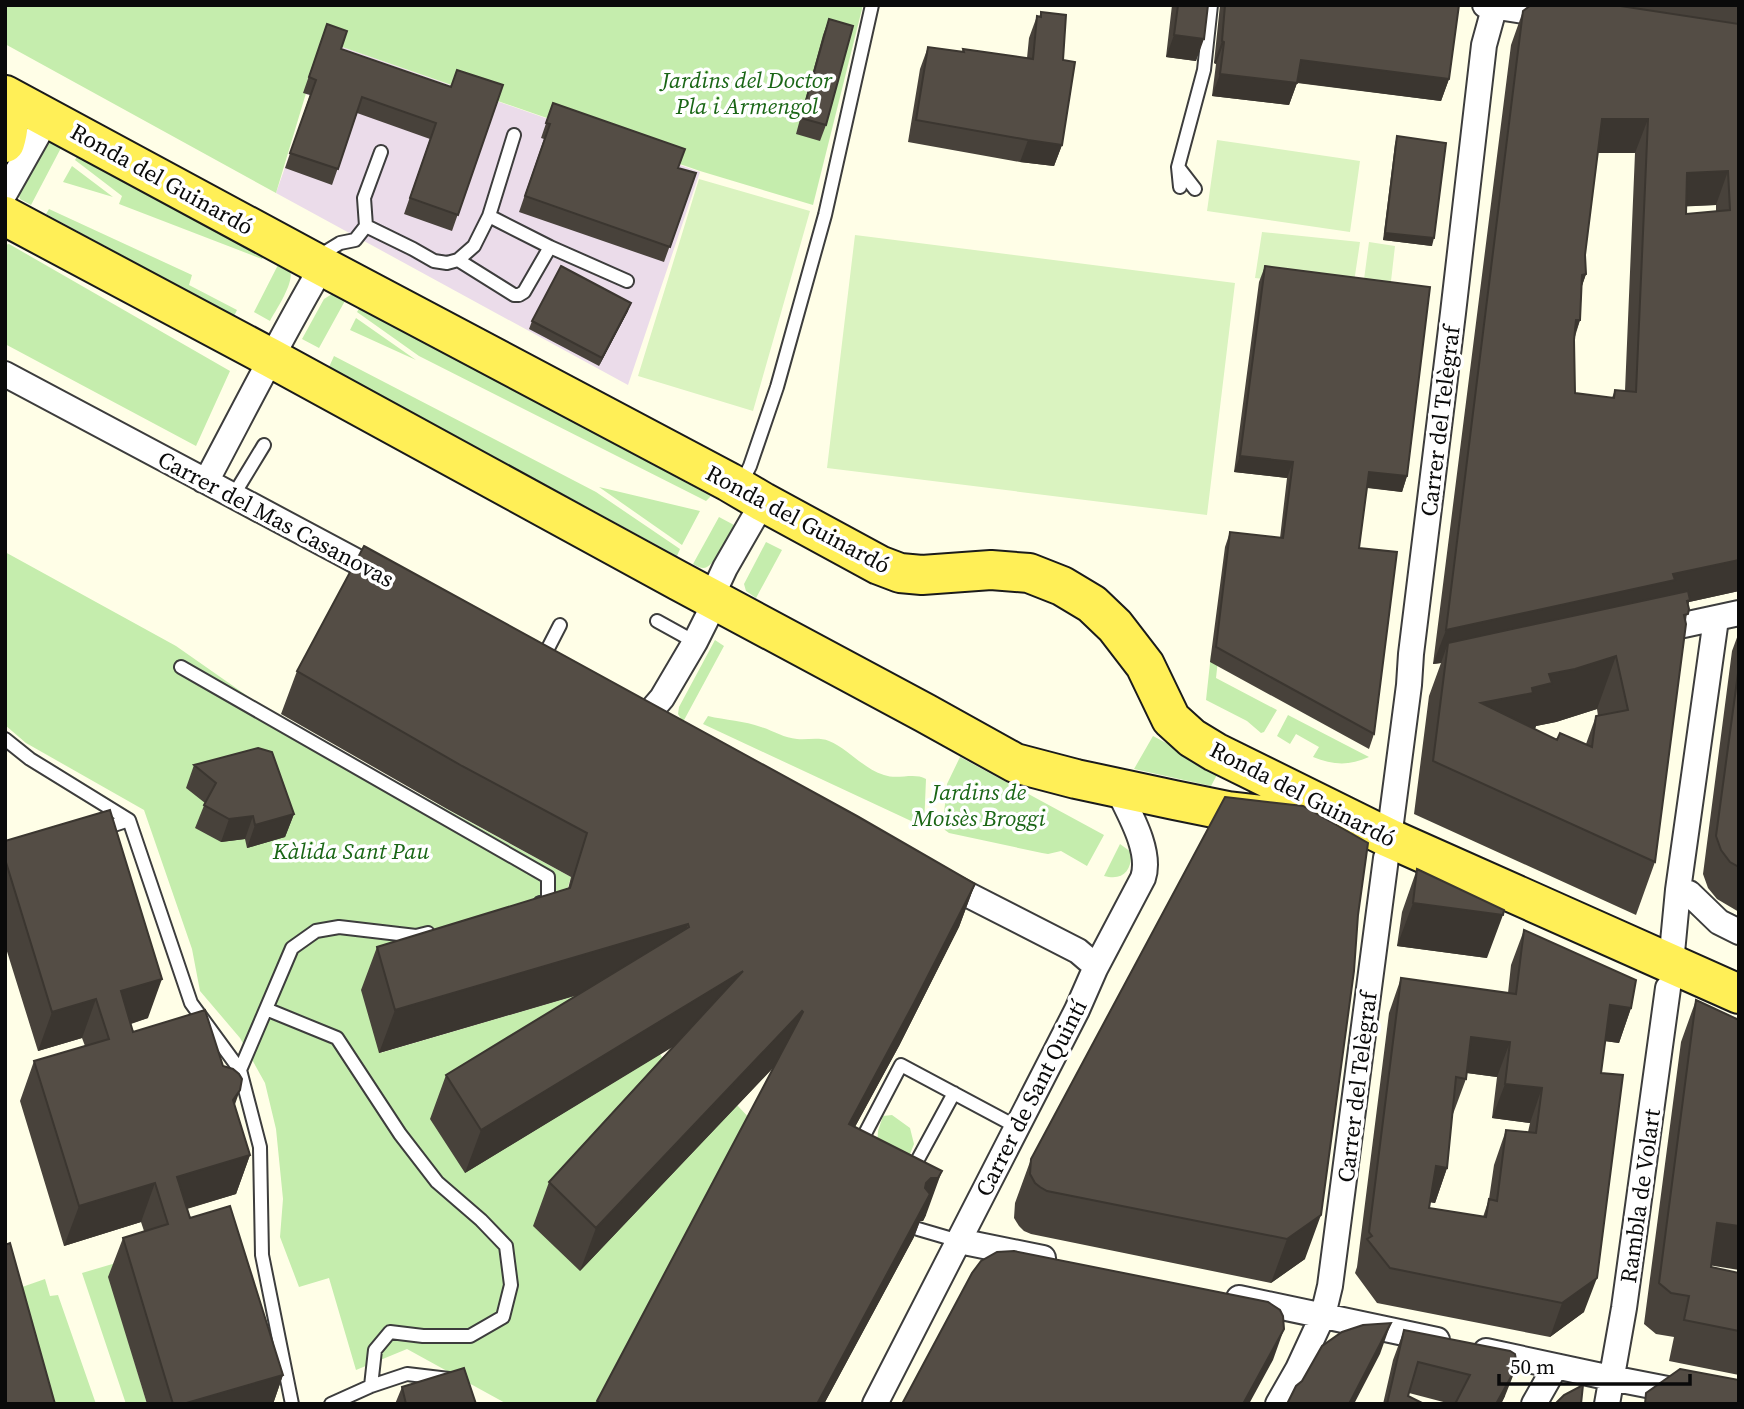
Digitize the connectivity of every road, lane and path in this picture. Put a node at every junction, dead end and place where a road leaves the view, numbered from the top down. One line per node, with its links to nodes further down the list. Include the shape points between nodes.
1 (872, 5): 26 (lane, via 821,228 750,466)
2 (1210, 5): 11 (lane, via 1204,70)
3 (1492, 6): 4 (street); 43 (street, Carrer del Telègraf, via 1411,654 1418,683)
4 (1578, 19)
5 (5, 95): 7 (main road, Ronda del Guinardó)
6 (5, 107): 9 (main road, via 9,130)
7 (57, 122): 14 (street, via 40,131); 20 (main road, Ronda del Guinardó)
8 (514, 135): 16 (lane)
9 (5, 143)
10 (381, 152): 17 (lane, via 364,198)
11 (1178, 167): 12 (lane); 13 (lane)
12 (1180, 187)
13 (1195, 189)
14 (5, 193)
15 (5, 216): 22 (main road, Ronda del Guinardó)
16 (489, 216): 18 (lane); 19 (lane, via 474,246)
17 (366, 226): 19 (lane, via 434,261); 20 (lane, via 355,240 327,251)
18 (550, 247): 19 (lane, via 519,295); 21 (lane)
19 (458, 260)
20 (318, 264): 22 (street, via 312,284); 26 (main road, Ronda del Guinardó)
21 (627, 281)
22 (271, 358): 25 (street); 29 (main road, Ronda del Guinardó)
23 (5, 374): 25 (street, Carrer del Mas Casanovas)
24 (264, 445): 27 (lane)
25 (203, 480): 27 (street, Carrer del Mas Casanovas)
26 (751, 495): 29 (street); 43 (main road, Ronda del Guinardó, via 900,573 1029,573 1062,586 1092,604 1115,626 1144,665 1171,719 1192,738)
27 (233, 496): 28 (street, Carrer del Mas Casanovas)
28 (404, 587)
29 (711, 598): 34 (street, via 710,612); 40 (main road, Ronda del Guinardó, via 1015,763)
30 (1728, 616): 33 (street); 45 (street, Rambla de Volart)
31 (657, 621): 34 (lane)
32 (559, 625): 35 (lane)
33 (1628, 637)
34 (695, 642): 38 (street, via 650,712 652,721)
35 (532, 654): 37 (street)
36 (181, 667): 46 (lane, via 548,877 548,901)
37 (565, 672)
38 (620, 703)
39 (5, 739): 41 (lane)
40 (1117, 788): 43 (main road, Ronda del Guinardó, via 1292,820 1360,846); 49 (street, Carrer de Sant Quintí, via 1145,854 1146,870)
41 (130, 820): 42 (lane); 54 (lane, via 191,1003)
42 (92, 832)
43 (1387, 848): 50 (main road, Ronda del Guinardó); 63 (street, Carrer del Telègraf, via 1336,1251)
44 (927, 873): 49 (street, via 1078,951)
45 (1678, 890): 48 (street, via 1689,893 1719,922); 50 (street, Rambla de Volart)
46 (522, 908)
47 (442, 929): 52 (lane, via 416,936 339,927 316,931 292,948)
48 (1739, 932)
49 (1096, 969): 56 (street, Carrer de Sant Quintí)
50 (1670, 976): 51 (main road, Ronda del Guinardó); 53 (main road, Ronda del Guinardó); 65 (street, Rambla de Volart)
51 (1739, 994)
52 (265, 1009): 54 (lane); 66 (lane, via 337,1038 437,1182 506,1246 511,1285 503,1317 470,1336 390,1332 375,1350)
53 (1739, 1024)
54 (240, 1070): 70 (lane, via 260,1147 262,1255)
55 (954, 1093): 56 (lane); 57 (lane, via 901,1065); 58 (lane, via 905,1183)
56 (1017, 1127): 60 (street, Carrer de Sant Quintí)
57 (853, 1156)
58 (895, 1177)
59 (918, 1229): 60 (lane)
60 (959, 1241): 61 (street); 68 (street, Carrer de Sant Quintí)
61 (1069, 1263)
62 (1214, 1293): 63 (street)
63 (1323, 1315): 64 (street); 72 (street, Carrer del Telègraf)
64 (1555, 1367): 65 (street); 73 (street)
65 (1611, 1378): 69 (street); 74 (street, Rambla de Volart)
66 (371, 1386): 67 (lane, via 407,1374 449,1379); 71 (lane)
67 (458, 1387)
68 (884, 1401)
69 (1739, 1403)
70 (292, 1404)
71 (331, 1404)
72 (1278, 1404)
73 (1534, 1404)
74 (1607, 1404)

